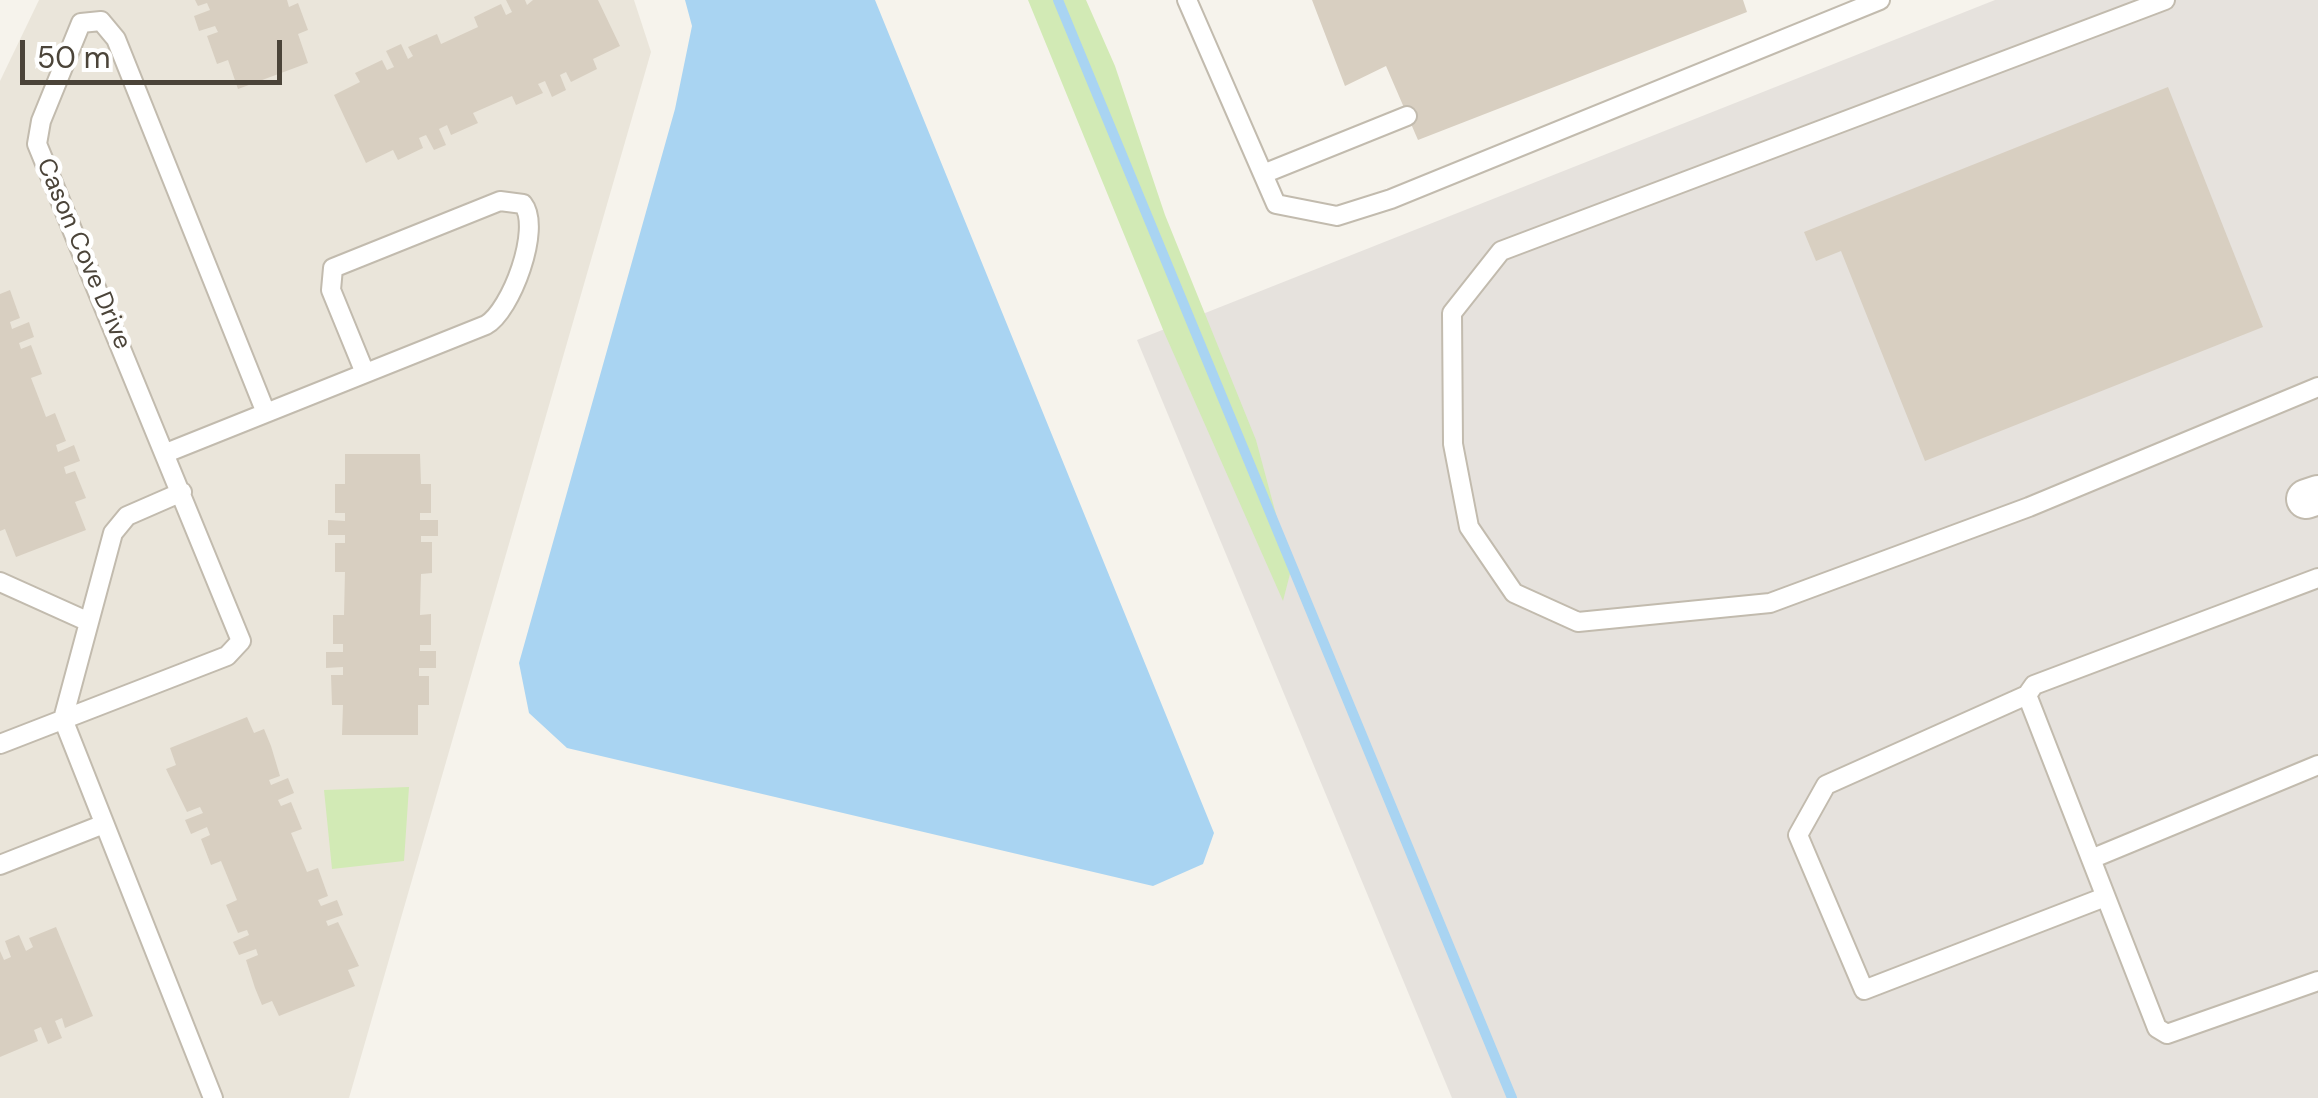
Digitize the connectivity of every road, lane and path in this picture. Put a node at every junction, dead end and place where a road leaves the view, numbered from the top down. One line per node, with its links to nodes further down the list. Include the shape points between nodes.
1 (1187, 0): 5 (lane)
2 (1880, 0): 5 (lane, via 1337,216 1276,204)
3 (2165, 0): 7 (lane, via 1501,252 1452,313 1453,444 1469,527 1514,593 1578,622 1770,602 2030,507)
4 (1407, 116): 5 (lane)
5 (1263, 174)
6 (365, 373): 6 (lane, via 497,319 531,229 523,204 500,201 334,268 331,290); 8 (lane)
7 (2318, 386)
8 (266, 413): 9 (lane); 9 (lane, Cason Cove Drive, via 116,40 101,21 81,23 36,138)
9 (166, 453): 10 (lane, Cason Cove Drive)
10 (182, 492): 13 (lane, via 117,527); 15 (lane, Cason Cove Drive, via 240,631 239,648)
11 (2318, 578): 14 (lane, via 2034,685)
12 (0, 582): 13 (lane)
13 (89, 622): 15 (lane)
14 (2027, 694): 19 (lane); 21 (lane, via 1826,785 1798,835 1864,990)
15 (63, 719): 16 (lane, Cason Cove Drive); 18 (lane)
16 (0, 744)
17 (2318, 766): 19 (lane)
18 (104, 824): 20 (lane); 23 (lane)
19 (2091, 859): 21 (lane)
20 (0, 865)
21 (2106, 897): 22 (lane, via 2157,1028 2166,1034)
22 (2318, 981)
23 (213, 1098)

